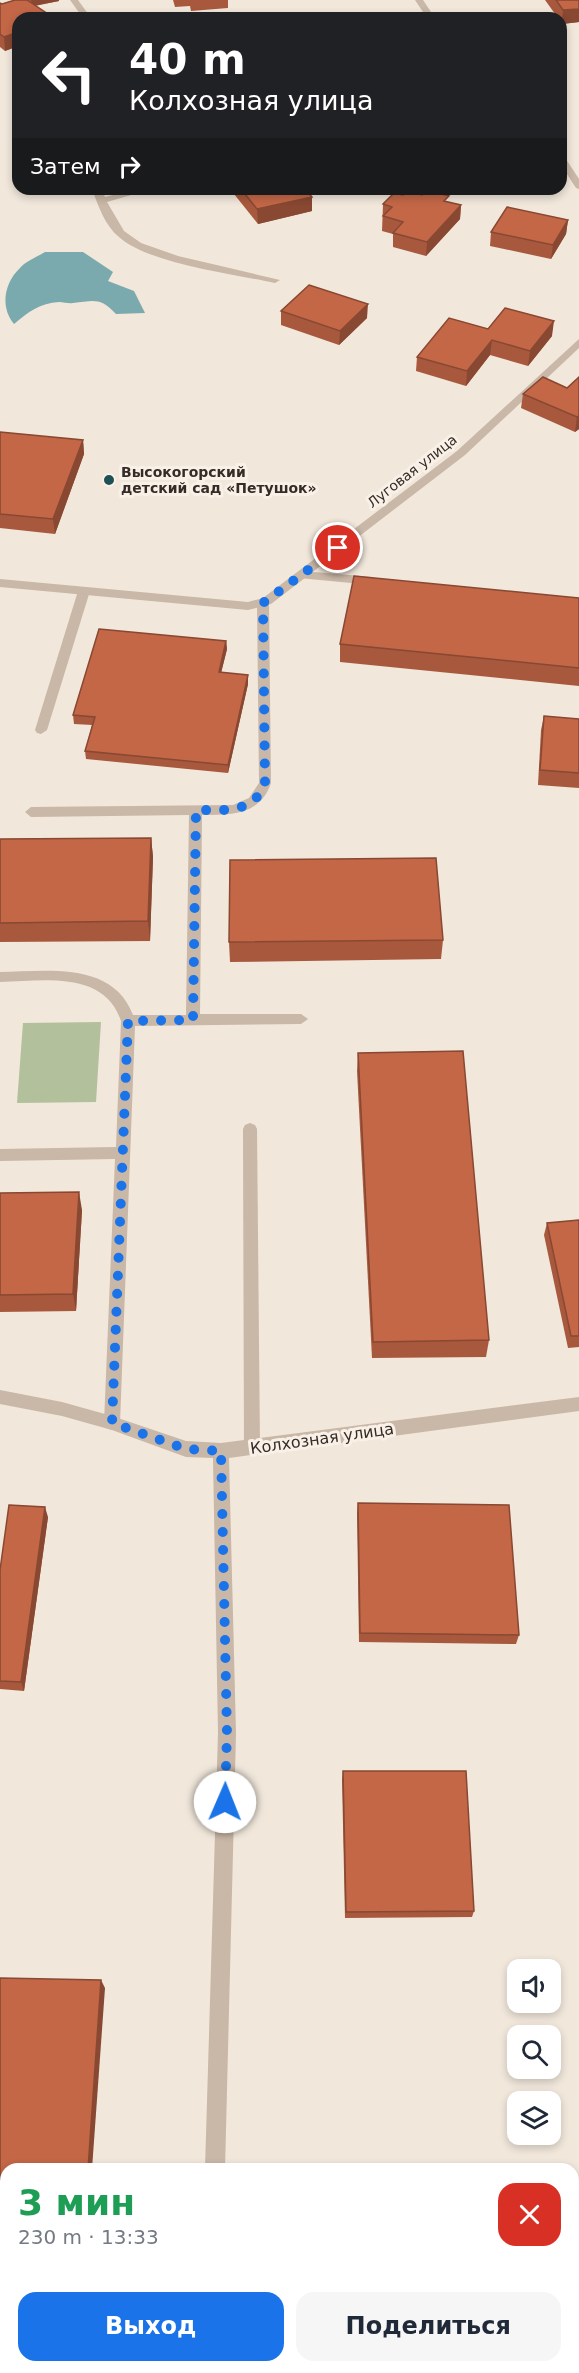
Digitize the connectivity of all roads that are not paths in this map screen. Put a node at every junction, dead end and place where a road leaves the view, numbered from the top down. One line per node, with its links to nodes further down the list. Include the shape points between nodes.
1 (567, 167): 2 (street)
2 (579, 186)
3 (99, 195): 5 (street)
4 (124, 195): 5 (street)
5 (101, 201): 6 (street, via 123,236 157,252)
6 (275, 280)
7 (579, 342): 8 (street, Луговая улица, via 461,453)
8 (303, 575): 9 (street); 12 (street, Луговая улица)
9 (384, 582)
10 (0, 583): 11 (street)
11 (84, 591): 12 (street, via 248,606); 13 (street)
12 (263, 603): 14 (street, via 262,794 245,807 233,810)
13 (41, 730)
14 (196, 810): 15 (street); 18 (street)
15 (31, 812)
16 (0, 977): 19 (street, via 86,979 104,987 120,1002)
17 (301, 1019): 18 (street)
18 (193, 1020): 19 (street)
19 (128, 1021): 21 (street)
20 (250, 1129): 26 (street)
21 (123, 1153): 22 (street); 25 (street)
22 (0, 1155)
23 (0, 1396): 25 (street, Колхозная улица)
24 (579, 1404): 26 (street, Колхозная улица)
25 (112, 1423): 27 (street, Колхозная улица, via 186,1449)
26 (252, 1448): 27 (street, Колхозная улица)
27 (221, 1451): 28 (street, via 227,1733)
28 (215, 2163)

